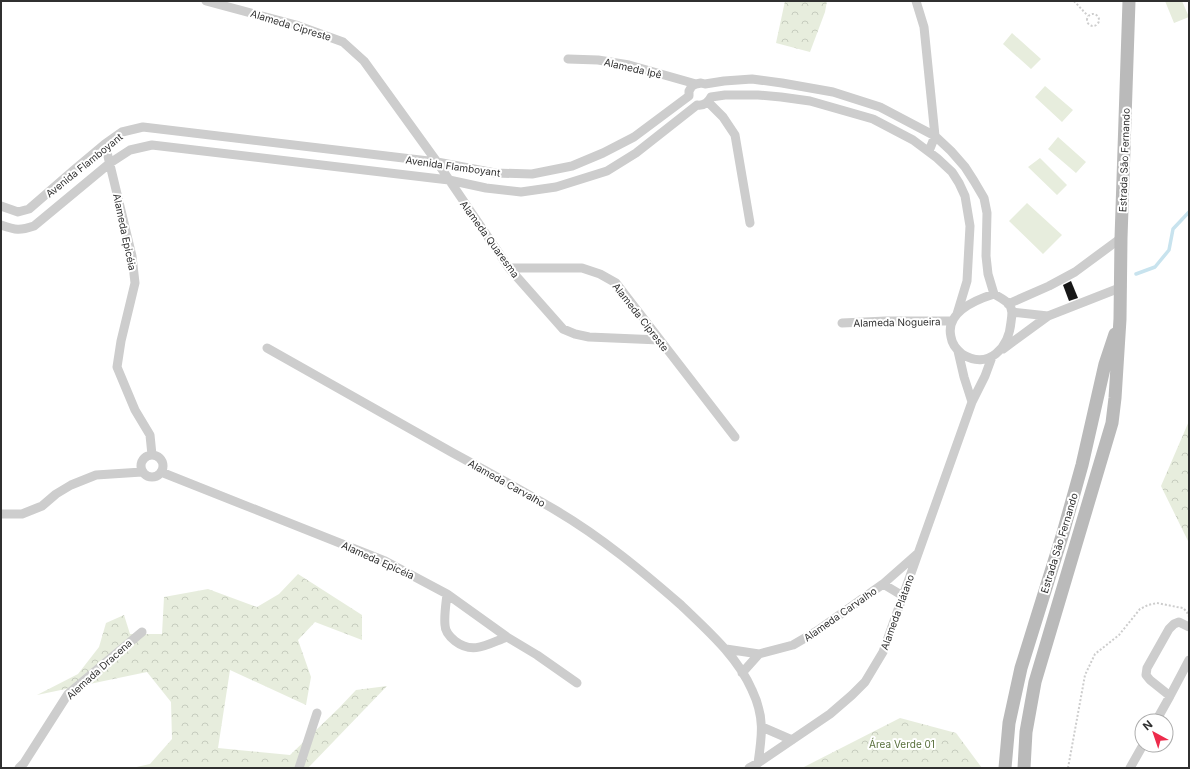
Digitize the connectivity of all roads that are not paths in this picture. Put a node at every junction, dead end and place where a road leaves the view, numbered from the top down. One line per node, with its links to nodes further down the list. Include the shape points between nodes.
1 (206, 1): 13 (street, Alameda Cipreste, via 296,25 343,42 364,61)
2 (916, 1): 9 (street, via 924,27)
3 (1129, 1): 20 (main road, Estrada São Fernando)
4 (568, 59): 5 (street, Alameda Ipê, via 598,60)
5 (701, 84): 6 (street, Avenida Flamboyant, via 692,86); 7 (street, via 709,88); 9 (street, via 752,79 832,92 880,107)
6 (689, 96): 8 (street); 13 (street, Avenida Flamboyant, via 634,137 572,166 532,174 495,173)
7 (709, 99): 8 (street, Avenida Flamboyant, via 703,105); 11 (street, Avenida Flamboyant, via 725,95 758,95 810,101 873,119); 18 (street, via 735,135)
8 (697, 105): 16 (street, Avenida Flamboyant, via 636,153 607,171 556,187 521,192)
9 (935, 136): 11 (street); 23 (street, via 965,167 984,198 987,213 986,256)
10 (105, 144): 12 (street, Avenida Flamboyant, via 122,132 143,127); 14 (street, Alameda Epicéia); 17 (street, Avenida Flamboyant, via 29,209 18,212)
11 (929, 151): 26 (street, Avenida Flamboyant, via 952,172 959,183 965,196 970,226 967,281)
12 (399, 158): 13 (street, Avenida Flamboyant); 15 (street)
13 (437, 162): 16 (street, Alameda Quaresma)
14 (110, 163): 15 (street, Avenida Flamboyant, via 130,150 152,145); 19 (street, Avenida Flamboyant, via 34,226 15,230); 35 (street, Alameda Epicéia, via 136,283 117,367 135,410 150,435)
15 (398, 174): 16 (street, Avenida Flamboyant)
16 (449, 180): 21 (street, Alameda Quaresma)
17 (1, 206)
18 (750, 223)
19 (1, 225)
20 (1121, 238): 22 (main road, Estrada São Fernando); 24 (street, via 1075,272)
21 (509, 268): 29 (street, Alameda Quaresma, via 563,329 589,337); 29 (street, Alameda Cipreste, via 582,268 600,274 616,283)
22 (1122, 287): 25 (street); 27 (main road, Estrada São Fernando)
23 (994, 294): 24 (street); 26 (street, via 974,302)
24 (1010, 308): 25 (street); 32 (street, via 1011,329 1005,343)
25 (1048, 316): 32 (street)
26 (954, 317): 28 (street, Alameda Nogueira); 31 (street, via 950,335)
27 (1120, 319): 61 (main road, Estrada São Fernando, via 1105,364 1063,533 1022,668 1009,723); 62 (main road, Estrada São Fernando, via 1112,423 1035,682 1026,732)
28 (842, 323)
29 (660, 340): 34 (street, Alameda Cipreste)
30 (267, 348): 46 (street, Alameda Carvalho, via 558,512 613,549 665,592)
31 (958, 351): 32 (street, via 968,358 979,360); 33 (street)
32 (995, 355): 33 (street, Alameda Plátano)
33 (972, 402): 39 (street, Alameda Plátano)
34 (735, 437)
35 (152, 455): 36 (street, via 142,460); 37 (street, via 162,461)
36 (142, 472): 37 (street, via 152,478); 38 (street, via 96,475 71,485 42,506 22,514)
37 (161, 472): 41 (street, Alameda Epicéia, via 385,561)
38 (1, 514)
39 (918, 554): 40 (street, Alameda Carvalho); 42 (street, Alameda Plátano)
40 (883, 584): 42 (street); 47 (street, Alameda Carvalho, via 817,632 793,645)
41 (447, 594): 45 (street, Alameda Epicéia); 45 (street, via 444,626 457,643 477,648)
42 (903, 596): 55 (street, Alameda Plátano, via 883,652 865,682 830,714)
43 (1189, 627): 51 (street, via 1179,622 1174,624 1147,668 1146,675 1150,680)
44 (142, 632): 58 (street, Alemada Dracena, via 68,694)
45 (507, 637): 50 (street, Alameda Epicéia)
46 (726, 649): 47 (street, Alameda Carvalho); 49 (street, Alameda Carvalho)
47 (759, 654): 49 (street)
48 (1189, 660): 51 (street)
49 (742, 673): 54 (street, Alameda Carvalho, via 752,690)
50 (577, 682)
51 (1170, 696): 53 (street)
52 (317, 713): 59 (street)
53 (1160, 713)
54 (762, 727): 55 (street); 57 (street, Alameda Carvalho)
55 (792, 740): 57 (street, Alameda Plátano)
56 (1138, 753): 63 (street)
57 (758, 763): 60 (street, Alameda Plátano)
58 (19, 768)
59 (299, 768)
60 (749, 768)
61 (1005, 768)
62 (1024, 768)
63 (1130, 768)

